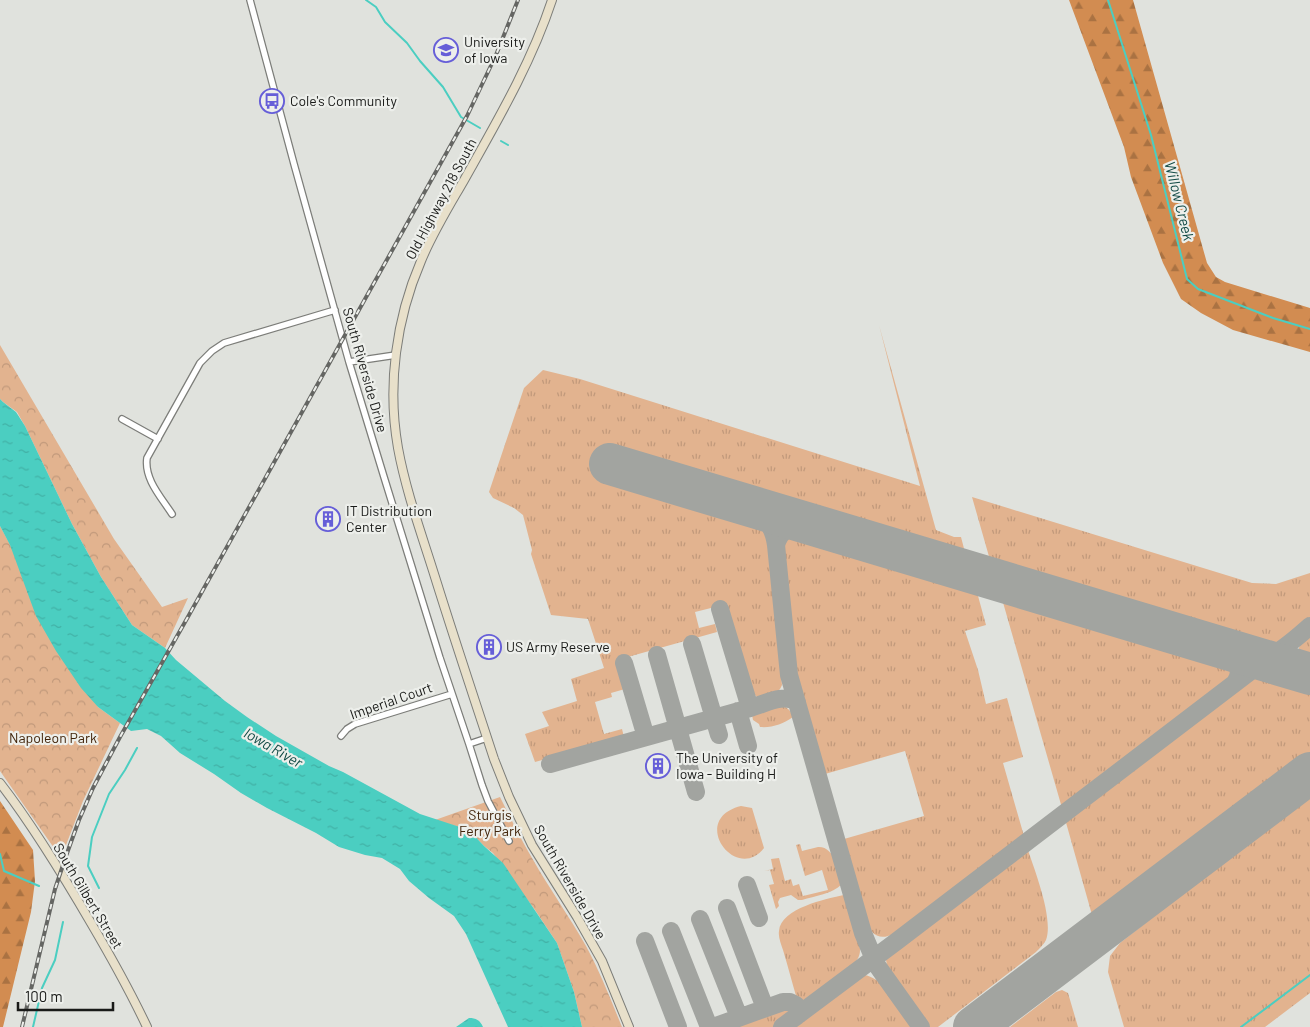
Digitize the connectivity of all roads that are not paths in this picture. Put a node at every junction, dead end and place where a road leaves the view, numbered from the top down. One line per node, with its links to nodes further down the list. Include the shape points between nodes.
1 (250, 0): 3 (street, South Riverside Drive)
2 (552, 0): 4 (main road, Old Highway 218 South, via 507,101 421,260 407,298)
3 (335, 310): 5 (street, South Riverside Drive); 7 (street, via 224,343 212,351 198,366)
4 (396, 355): 5 (street); 11 (main road, Old Highway 218 South, via 394,407 398,447 438,588)
5 (349, 362): 9 (street, South Riverside Drive)
6 (122, 419): 7 (street)
7 (158, 439): 8 (street, via 147,458 148,476)
8 (172, 514)
9 (452, 694): 10 (street, Imperial Court, via 355,724); 12 (street, South Riverside Drive)
10 (341, 736)
11 (487, 738): 12 (street); 16 (main road, South Riverside Drive, via 532,845 602,961)
12 (469, 744): 14 (street, South Riverside Drive, via 488,802)
13 (0, 783): 15 (main road, South Gilbert Street, via 79,902)
14 (509, 842)
15 (147, 1027)
16 (629, 1027)

